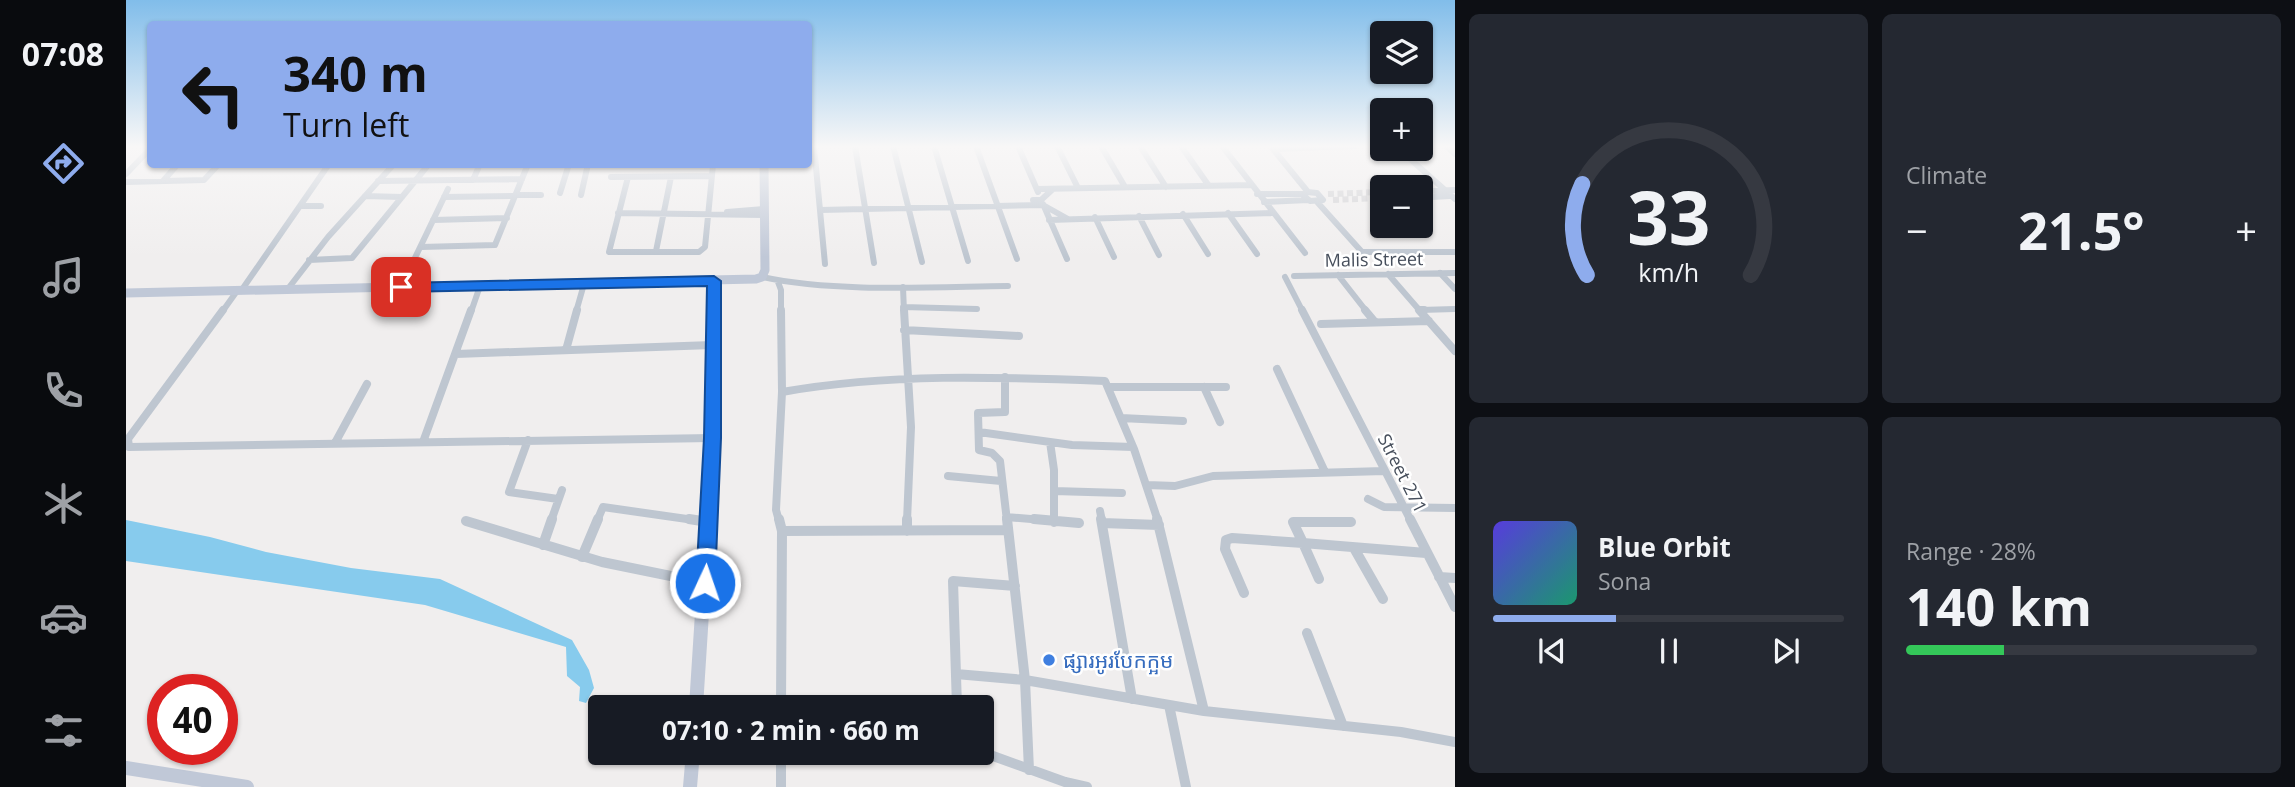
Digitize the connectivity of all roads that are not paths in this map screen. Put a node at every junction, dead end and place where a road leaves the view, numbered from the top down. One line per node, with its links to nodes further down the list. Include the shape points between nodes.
1 (317, 183): 46 (street)
2 (377, 183): 38 (street)
3 (414, 183): 40 (street)
4 (521, 183): 39 (street)
5 (563, 183): 33 (street)
6 (584, 183): 36 (street)
7 (626, 183): 54 (street)
8 (670, 183): 52 (street)
9 (712, 183): 55 (street)
10 (764, 183): 53 (street)
11 (818, 183): 51 (street)
12 (861, 183): 49 (street)
13 (902, 183): 50 (street)
14 (945, 183): 47 (street)
15 (989, 183): 45 (street)
16 (1034, 183): 30 (street)
17 (1075, 183): 28 (street)
18 (1122, 183): 26 (street)
19 (1163, 183): 27 (street)
20 (1207, 183): 24 (street)
21 (1297, 183): 37 (street)
22 (1439, 183): 34 (street)
23 (1252, 185): 25 (street); 43 (street)
24 (1209, 186): 25 (street); 27 (street)
25 (1235, 186): 43 (street)
26 (1125, 187): 27 (street); 28 (street)
27 (1166, 187)
28 (1078, 188): 31 (street)
29 (448, 189): 41 (street)
30 (1037, 189): 31 (street); 44 (street)
31 (1053, 189): 44 (street)
32 (1433, 192): 34 (street)
33 (560, 193)
34 (1453, 194): 42 (street)
35 (541, 195): 39 (street)
36 (581, 195)
37 (1306, 195): 43 (street); 68 (street, via 1324,198 1362,252)
38 (365, 196): 40 (street); 76 (street)
39 (516, 196): 41 (street); 61 (street)
40 (402, 197): 76 (street, via 352,258)
41 (444, 197): 64 (street)
42 (1433, 197)
43 (1262, 198): 57 (street, via 1259,210); 58 (street)
44 (1042, 202): 45 (street); 63 (street); 65 (street)
45 (996, 204): 47 (street); 74 (street)
46 (302, 205): 48 (street); 97 (street)
47 (951, 205): 50 (street); 77 (street)
48 (321, 206)
49 (864, 206): 50 (street); 51 (street); 79 (street)
50 (907, 206): 78 (street)
51 (820, 208): 80 (street)
52 (664, 212): 54 (street); 55 (street); 67 (street)
53 (764, 212): 55 (street); 86 (street)
54 (618, 213): 67 (street, via 609,252)
55 (710, 213): 67 (street, via 703,250)
56 (1228, 213): 57 (street); 59 (street); 72 (street)
57 (1252, 213): 58 (street)
58 (1273, 213): 69 (street)
59 (1182, 214): 60 (street); 71 (street)
60 (1139, 216): 62 (street); 70 (street)
61 (507, 218): 64 (street); 66 (street, via 494,246)
62 (1095, 218): 63 (street); 73 (street)
63 (1068, 219): 65 (street)
64 (433, 220): 66 (street)
65 (1049, 220): 75 (street)
66 (421, 247): 93 (street)
67 (656, 251)
68 (1455, 252)
69 (1305, 253)
70 (1159, 254)
71 (1208, 254)
72 (1257, 254)
73 (1114, 257)
74 (1017, 259)
75 (1067, 259)
76 (309, 260): 96 (street)
77 (968, 261)
78 (922, 262)
79 (874, 263)
80 (825, 264)
81 (1440, 273): 82 (street, Malis Street); 83 (street, Malis Street); 95 (street)
82 (1455, 273)
83 (1388, 274): 84 (street, Malis Street); 102 (street)
84 (1338, 275): 85 (street, Malis Street); 104 (street)
85 (1294, 276)
86 (762, 277): 88 (street); 89 (street)
87 (1285, 277): 132 (street, Street 271)
88 (714, 281): 90 (street); 110 (street)
89 (778, 282): 94 (street); 121 (street)
90 (584, 284): 91 (street); 111 (street)
91 (480, 286): 93 (street); 113 (street)
92 (1008, 286): 94 (street)
93 (401, 287): 96 (street)
94 (902, 287): 99 (street)
95 (1455, 289)
96 (287, 290): 97 (street)
97 (239, 291): 98 (street); 130 (street, via 128,439 129,447)
98 (126, 293)
99 (903, 307): 100 (street); 106 (street)
100 (977, 309)
101 (1455, 309): 102 (street)
102 (1420, 310): 103 (street)
103 (1429, 321): 104 (street); 109 (street)
104 (1375, 323): 105 (street)
105 (1321, 324)
106 (904, 330): 108 (street); 116 (street)
107 (1455, 335): 109 (street)
108 (1019, 336)
109 (1442, 336): 112 (street)
110 (712, 345): 111 (street); 126 (street)
111 (566, 350): 113 (street)
112 (1455, 351)
113 (456, 354): 128 (street)
114 (1276, 369): 133 (street)
115 (1006, 377): 116 (street); 118 (street, via 1101,380); 125 (street, via 1005,412 978,413)
116 (910, 380): 121 (street, via 832,383); 153 (street)
117 (367, 384): 130 (street)
118 (1108, 387): 119 (street); 122 (street)
119 (1204, 387): 120 (street); 124 (street)
120 (1226, 387)
121 (782, 392): 152 (street, via 776,510)
122 (1121, 418): 123 (street); 131 (street)
123 (1183, 421)
124 (1220, 422)
125 (979, 432): 129 (street); 135 (street, via 979,450 998,456)
126 (712, 438): 127 (street); 145 (street)
127 (528, 440): 128 (street); 155 (street, via 510,493 560,495)
128 (423, 442): 130 (street)
129 (1050, 442): 131 (street); 137 (street)
130 (335, 443)
131 (1133, 447): 136 (street)
132 (1384, 471): 133 (street); 140 (street, Street 271)
133 (1325, 472): 136 (street, via 1213,476 1175,486)
134 (948, 476): 135 (street)
135 (1001, 481): 143 (street)
136 (1147, 485): 150 (street)
137 (1054, 491): 138 (street); 146 (street)
138 (1122, 493)
139 (1368, 499): 140 (street, via 1384,507)
140 (1403, 508): 141 (street); 157 (street, Street 271)
141 (1455, 508)
142 (1100, 511): 149 (street)
143 (1006, 516): 146 (street); 151 (street)
144 (466, 521): 155 (street)
145 (708, 522): 158 (street, via 603,507); 162 (street)
146 (1054, 522): 148 (street)
147 (1351, 522): 154 (street, via 1293,522)
148 (1079, 523)
149 (1102, 523): 150 (street); 173 (street)
150 (1159, 524): 175 (street)
151 (1008, 530): 153 (street); 163 (street)
152 (782, 531): 153 (street); 171 (street)
153 (907, 531)
154 (1303, 544): 156 (street); 161 (street); 164 (street, via 1226,540 1225,549)
155 (543, 545): 158 (street)
156 (1354, 548): 157 (street); 165 (street)
157 (1426, 552): 159 (street, Street 271)
158 (582, 557): 162 (street)
159 (1439, 576): 160 (street); 166 (street, Street 271)
160 (1455, 578)
161 (1319, 579)
162 (705, 583): 170 (street)
163 (1015, 586): 168 (street, via 953,582); 169 (street)
164 (1244, 593)
165 (1383, 599)
166 (1455, 607)
167 (1307, 633): 176 (street)
168 (956, 674): 169 (street); 172 (street)
169 (1025, 680): 173 (street); 182 (street)
170 (697, 695)
171 (784, 695)
172 (957, 695)
173 (1132, 699): 174 (street)
174 (1169, 705): 175 (street); 187 (street)
175 (1204, 711): 176 (street)
176 (1343, 726): 177 (street)
177 (1455, 742)
178 (994, 757): 182 (street)
179 (692, 765): 184 (street)
180 (781, 765): 185 (street)
181 (126, 768): 183 (street)
182 (1029, 770): 186 (street)
183 (247, 787)
184 (690, 787)
185 (781, 787)
186 (1087, 787)
187 (1186, 787)

